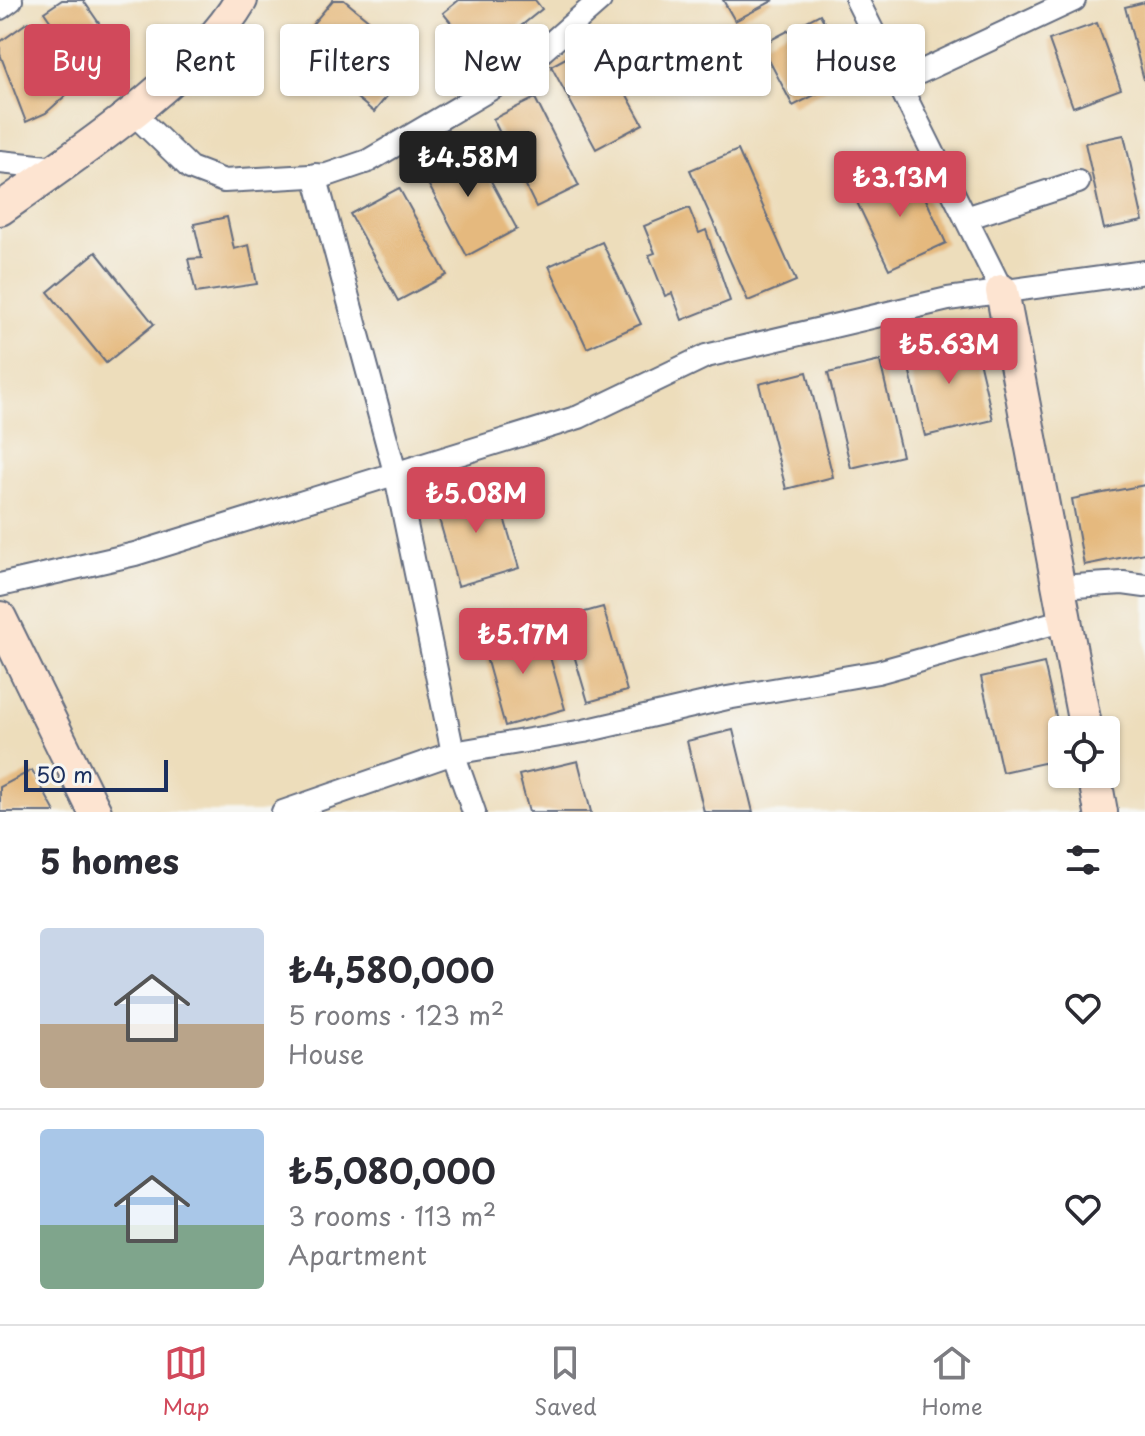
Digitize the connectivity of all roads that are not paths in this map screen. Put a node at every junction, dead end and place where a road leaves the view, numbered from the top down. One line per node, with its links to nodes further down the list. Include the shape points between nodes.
1 (11, 0): 6 (street)
2 (241, 0): 10 (street, via 193,57)
3 (600, 0): 13 (street, via 516,74 368,161)
4 (857, 0): 7 (street)
5 (1074, 0): 8 (street)
6 (0, 8)
7 (869, 24)
8 (925, 70)
9 (906, 96): 16 (street)
10 (132, 112): 12 (street); 13 (street, via 190,168 224,181)
11 (0, 162): 12 (street)
12 (57, 168): 15 (street)
13 (315, 175): 19 (street)
14 (1078, 182): 16 (street)
15 (0, 209)
16 (966, 218): 18 (street)
17 (1145, 272): 18 (street)
18 (1002, 291): 19 (street, via 933,302 706,356 579,417); 22 (street)
19 (396, 476): 20 (street, via 135,554); 26 (street)
20 (0, 585)
21 (1145, 586): 22 (street)
22 (1059, 587): 24 (street)
23 (0, 618): 29 (street)
24 (1065, 620): 25 (street); 26 (street, via 878,672)
25 (1083, 716)
26 (453, 753): 28 (street); 31 (street)
27 (1097, 788): 32 (street)
28 (319, 806): 30 (street)
29 (95, 812)
30 (283, 812)
31 (474, 812)
32 (1101, 812)

